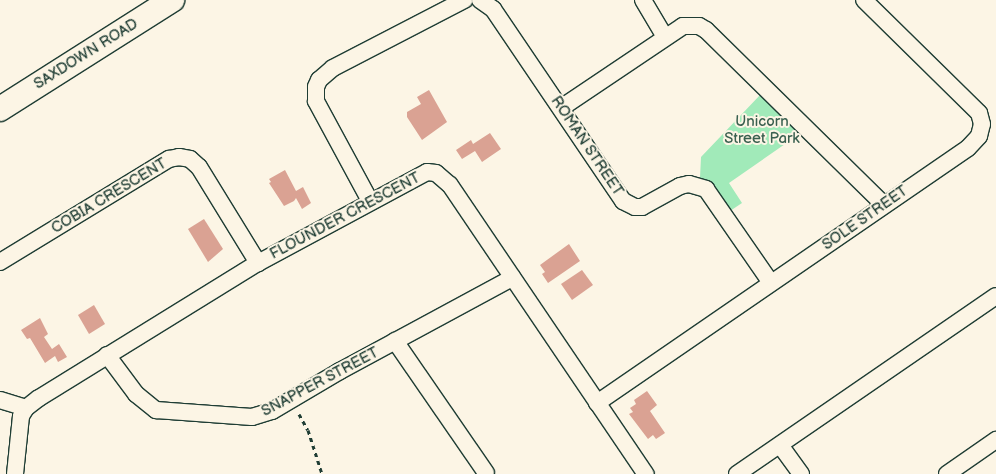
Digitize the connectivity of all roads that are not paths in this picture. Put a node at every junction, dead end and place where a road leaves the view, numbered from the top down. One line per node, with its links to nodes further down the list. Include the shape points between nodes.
1 (172, 0): 8 (street, SAXDOWN ROAD)
2 (464, 0): 9 (street, via 333,68 319,80 316,101)
3 (480, 0): 7 (street, ROMAN STREET, via 493,10)
4 (643, 0): 6 (street)
5 (864, 0): 10 (street, SOLE STREET, via 979,113 981,119 981,130 974,142)
6 (665, 37): 7 (street); 10 (street, via 683,26 699,26 706,30)
7 (561, 108): 14 (street, ROMAN STREET, via 623,201 642,207 680,186 689,184 706,189)
8 (0, 109)
9 (370, 202): 12 (street, FLOUNDER CRESCENT); 13 (street, FLOUNDER CRESCENT, via 420,174 436,174 450,185)
10 (883, 204): 14 (street, SOLE STREET)
11 (0, 262): 12 (street, COBIA CRESCENT, via 169,159 179,157 190,159 199,167)
12 (258, 263): 17 (street, FLOUNDER CRESCENT)
13 (512, 278): 16 (street, SNAPPER STREET); 19 (street, FLOUNDER CRESCENT)
14 (771, 283): 19 (street, SOLE STREET)
15 (996, 296): 22 (street)
16 (395, 341): 17 (street, SNAPPER STREET, via 272,411 252,417 156,410 136,394); 23 (street)
17 (108, 355): 20 (street, FLOUNDER CRESCENT)
18 (0, 400): 20 (street)
19 (597, 403): 25 (street, FLOUNDER CRESCENT)
20 (26, 408): 24 (street, via 21,416)
21 (996, 440): 28 (street)
22 (780, 445): 26 (street); 27 (street)
23 (486, 473)
24 (15, 474)
25 (646, 474)
26 (737, 474)
27 (801, 474)
28 (947, 474)

